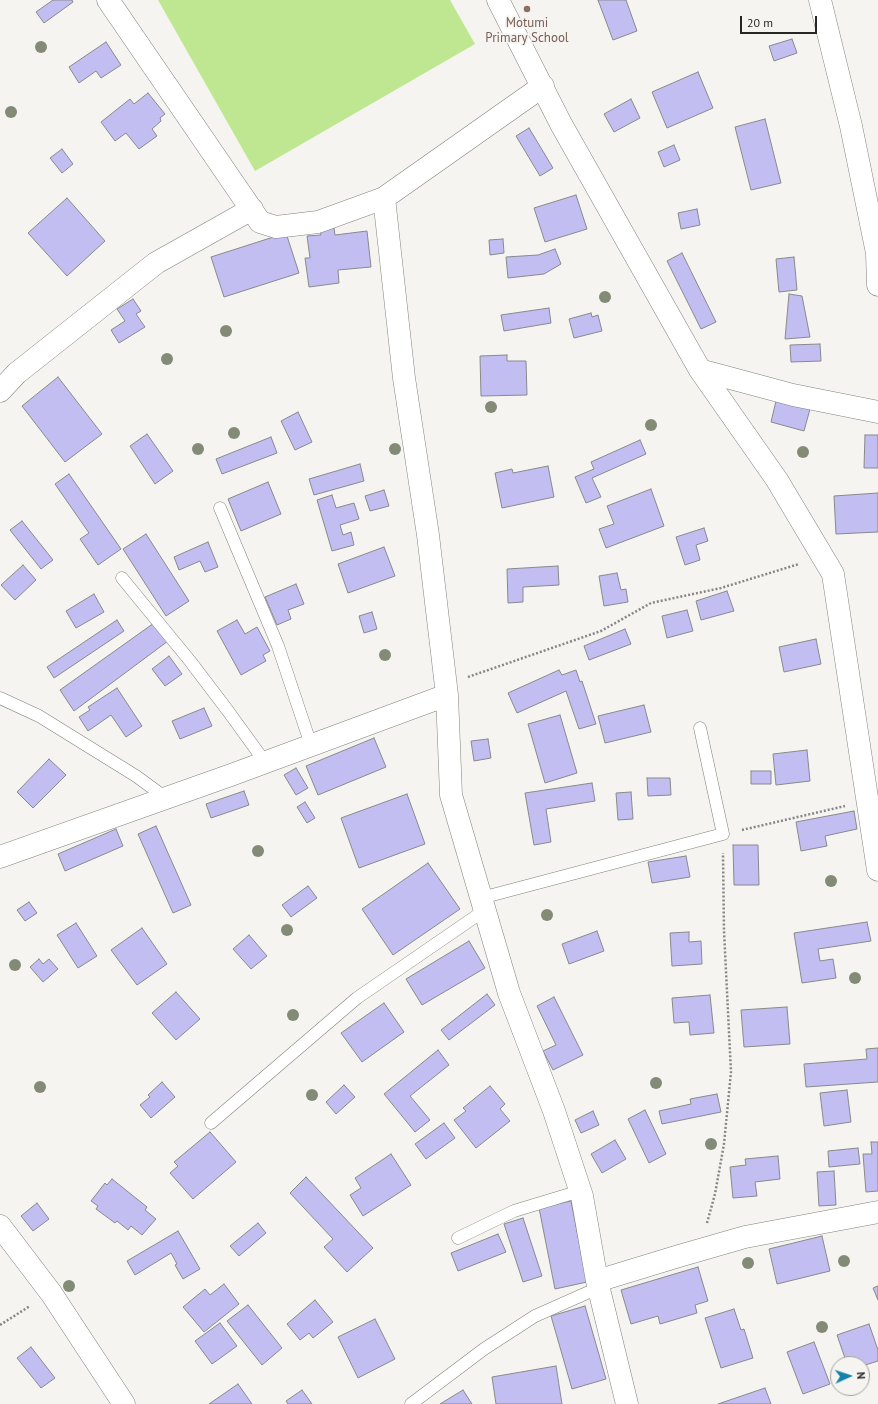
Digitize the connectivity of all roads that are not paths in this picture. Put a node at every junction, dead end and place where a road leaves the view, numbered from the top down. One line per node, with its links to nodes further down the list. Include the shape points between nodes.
1 (108, 0): 6 (street)
2 (498, 0): 4 (street)
3 (825, 2): 7 (street, via 877,253)
4 (543, 86): 5 (street); 8 (street, via 561,124)
5 (384, 198): 6 (street, via 318,222 276,227 260,222); 13 (street, via 404,378 428,535)
6 (252, 209): 9 (street, via 156,263 17,373)
7 (878, 285)
8 (700, 370): 10 (street, via 793,395); 20 (street, via 777,480 833,574)
9 (0, 391)
10 (878, 412)
11 (220, 508): 16 (lane, via 278,646)
12 (122, 578): 17 (lane, via 195,667)
13 (446, 690): 16 (street); 21 (street, via 451,795)
14 (0, 698): 18 (lane, via 39,716 136,776)
15 (700, 728): 21 (lane, via 722,834)
16 (311, 745): 17 (street)
17 (265, 762): 18 (street)
18 (166, 798): 19 (street)
19 (0, 857)
20 (878, 870)
21 (483, 904): 22 (lane, via 357,998); 23 (street, via 509,993 554,1111)
22 (210, 1123)
23 (580, 1191): 26 (lane, via 514,1211); 27 (street)
24 (878, 1212): 27 (street, via 745,1237)
25 (0, 1226): 28 (street, via 51,1293)
26 (458, 1238)
27 (598, 1284): 29 (lane, via 535,1316 484,1349); 30 (street)
28 (124, 1404)
29 (411, 1404)
30 (627, 1404)

